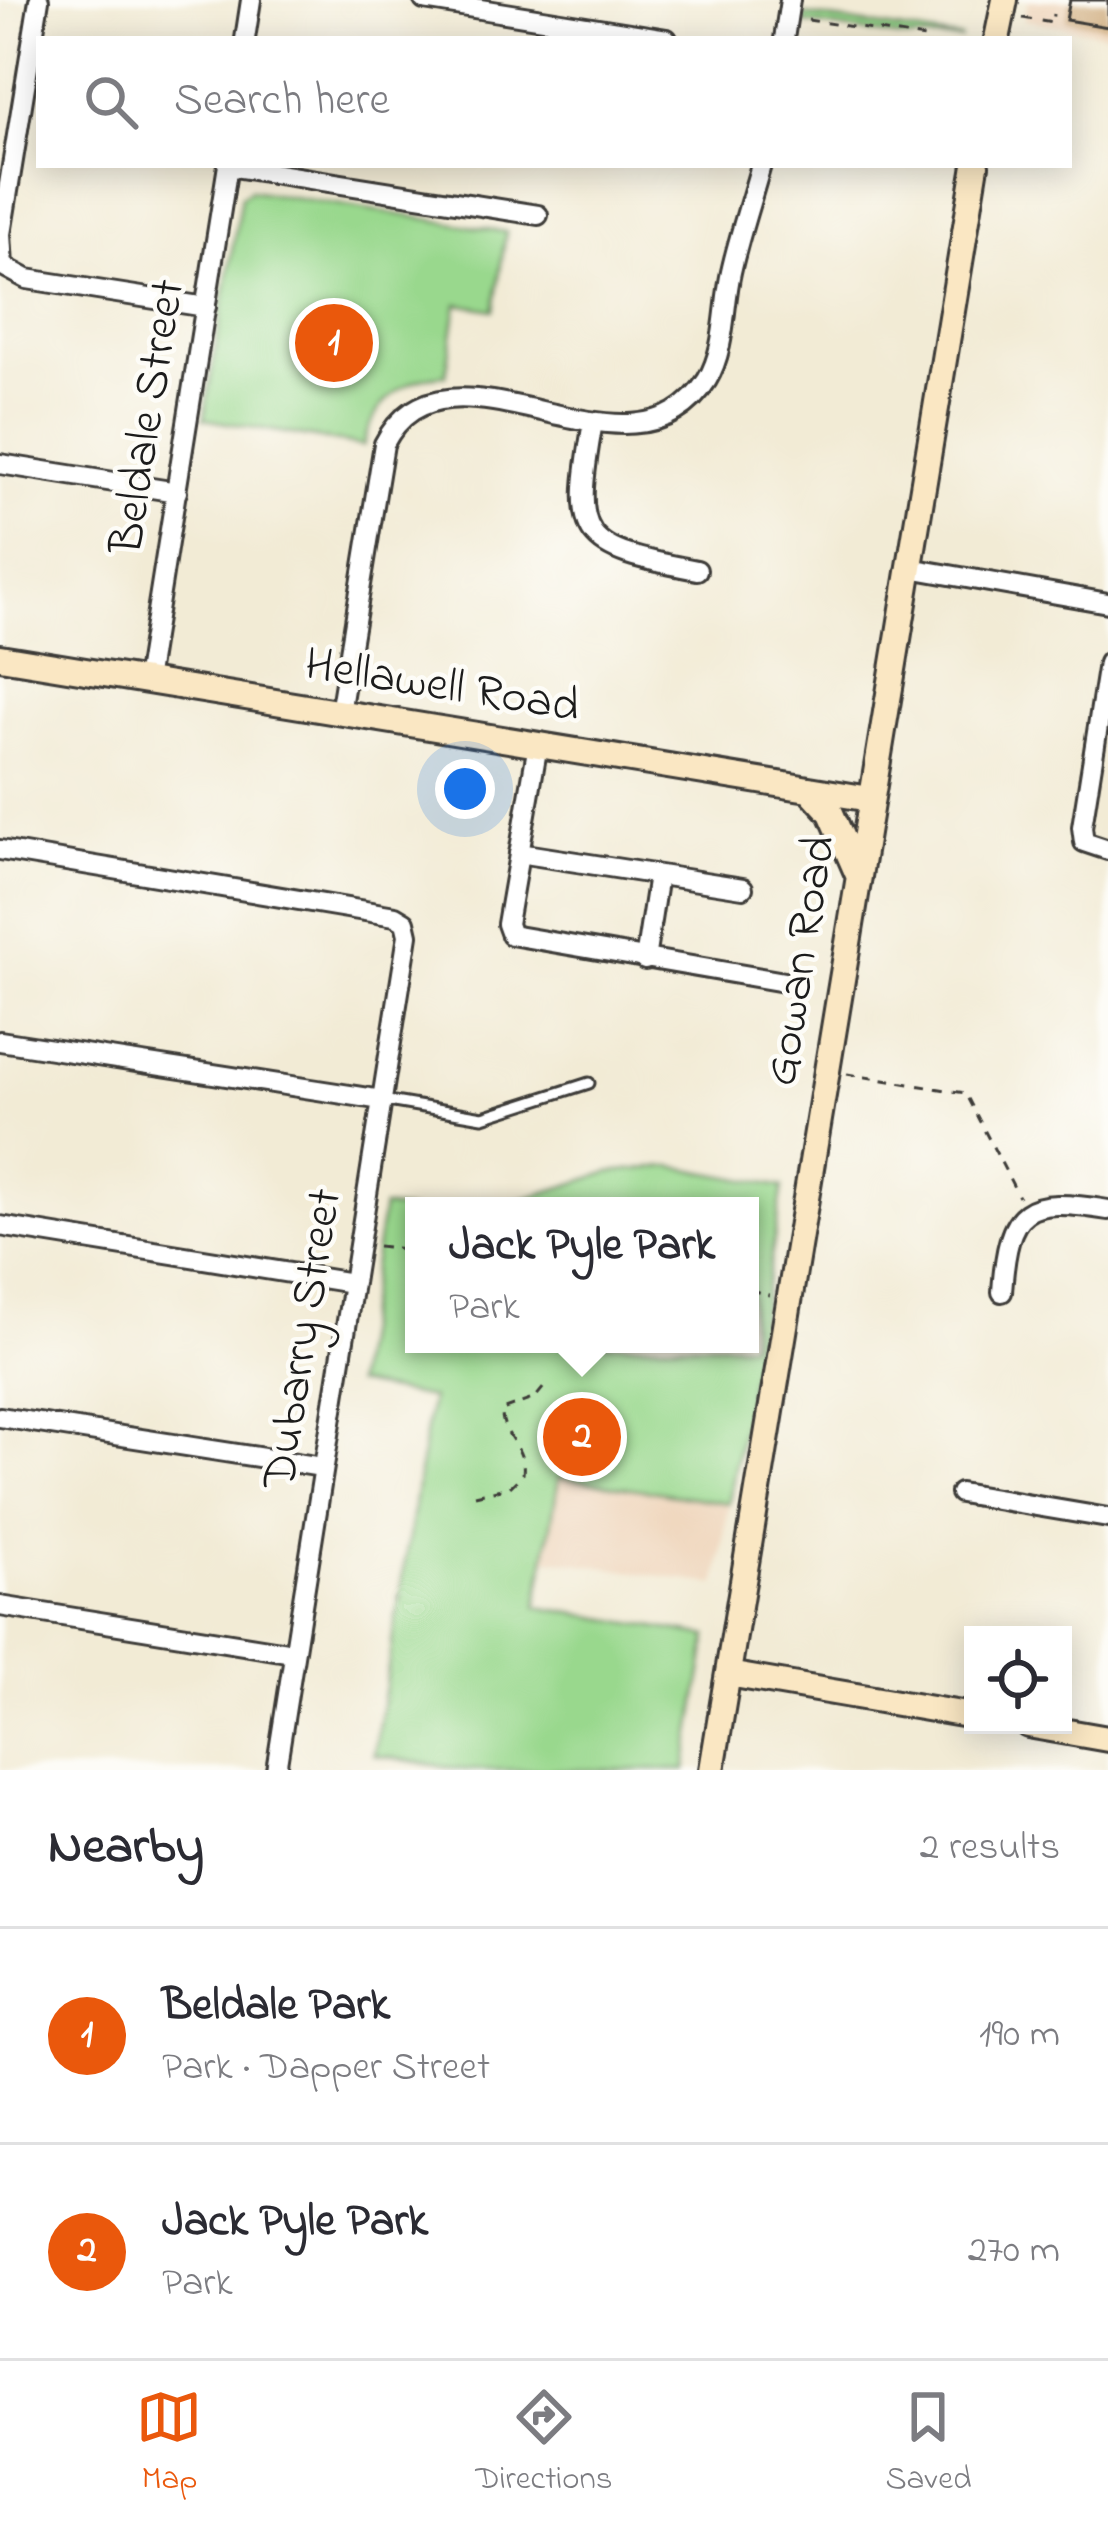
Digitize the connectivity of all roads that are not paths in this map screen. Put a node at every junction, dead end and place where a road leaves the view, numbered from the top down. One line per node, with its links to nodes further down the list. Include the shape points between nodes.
1 (39, 0): 13 (street, via 1,234 3,266 27,279)
2 (251, 0): 5 (street)
3 (424, 0): 6 (street)
4 (1013, 9): 7 (main road)
5 (245, 36)
6 (648, 36)
7 (999, 36)
8 (228, 168): 13 (street, Beldale Street)
9 (247, 168): 12 (street)
10 (760, 168): 14 (street, via 706,382 659,418)
11 (976, 168): 17 (main road, Gowan Road)
12 (538, 214)
13 (206, 307): 16 (street, Beldale Street)
14 (593, 422): 18 (street, via 580,496 590,533 616,555); 23 (street, via 454,396 398,416 384,443)
15 (0, 464): 16 (street)
16 (177, 492): 22 (street, Beldale Street)
17 (910, 568): 19 (street); 26 (main road, Gowan Road)
18 (697, 570)
19 (1108, 603)
20 (0, 656): 22 (main road, Hellawell Road)
21 (1108, 663): 28 (street, via 1084,842)
22 (146, 681): 23 (main road, Hellawell Road)
23 (340, 713): 24 (main road, Hellawell Road)
24 (538, 744): 25 (main road, Hellawell Road); 29 (street)
25 (809, 789): 26 (main road, Hellawell Road); 31 (main road, via 831,813)
26 (870, 799): 31 (main road, Gowan Road)
27 (0, 850): 37 (street, Dubarry Street, via 405,922)
28 (1108, 850)
29 (519, 853): 30 (street); 33 (street, via 511,935)
30 (658, 875): 32 (street); 33 (street)
31 (858, 875): 48 (main road, Gowan Road)
32 (743, 888)
33 (645, 960): 34 (street)
34 (796, 984)
35 (0, 1040): 37 (street)
36 (589, 1083): 37 (lane, via 483,1117)
37 (382, 1100): 40 (street, Dubarry Street)
38 (1108, 1210): 41 (street, via 1054,1202 1025,1209 1012,1227)
39 (0, 1226): 40 (street)
40 (352, 1283): 43 (street, Dubarry Street)
41 (1001, 1292)
42 (0, 1418): 43 (street)
43 (322, 1467): 47 (street, Dubarry Street)
44 (960, 1493): 45 (street)
45 (1108, 1519)
46 (0, 1606): 47 (street)
47 (293, 1653): 52 (street, Dubarry Street)
48 (728, 1674): 49 (main road); 53 (main road, Gowan Road)
49 (964, 1714)
50 (1072, 1733): 51 (main road)
51 (1108, 1739)
52 (276, 1770)
53 (712, 1770)

